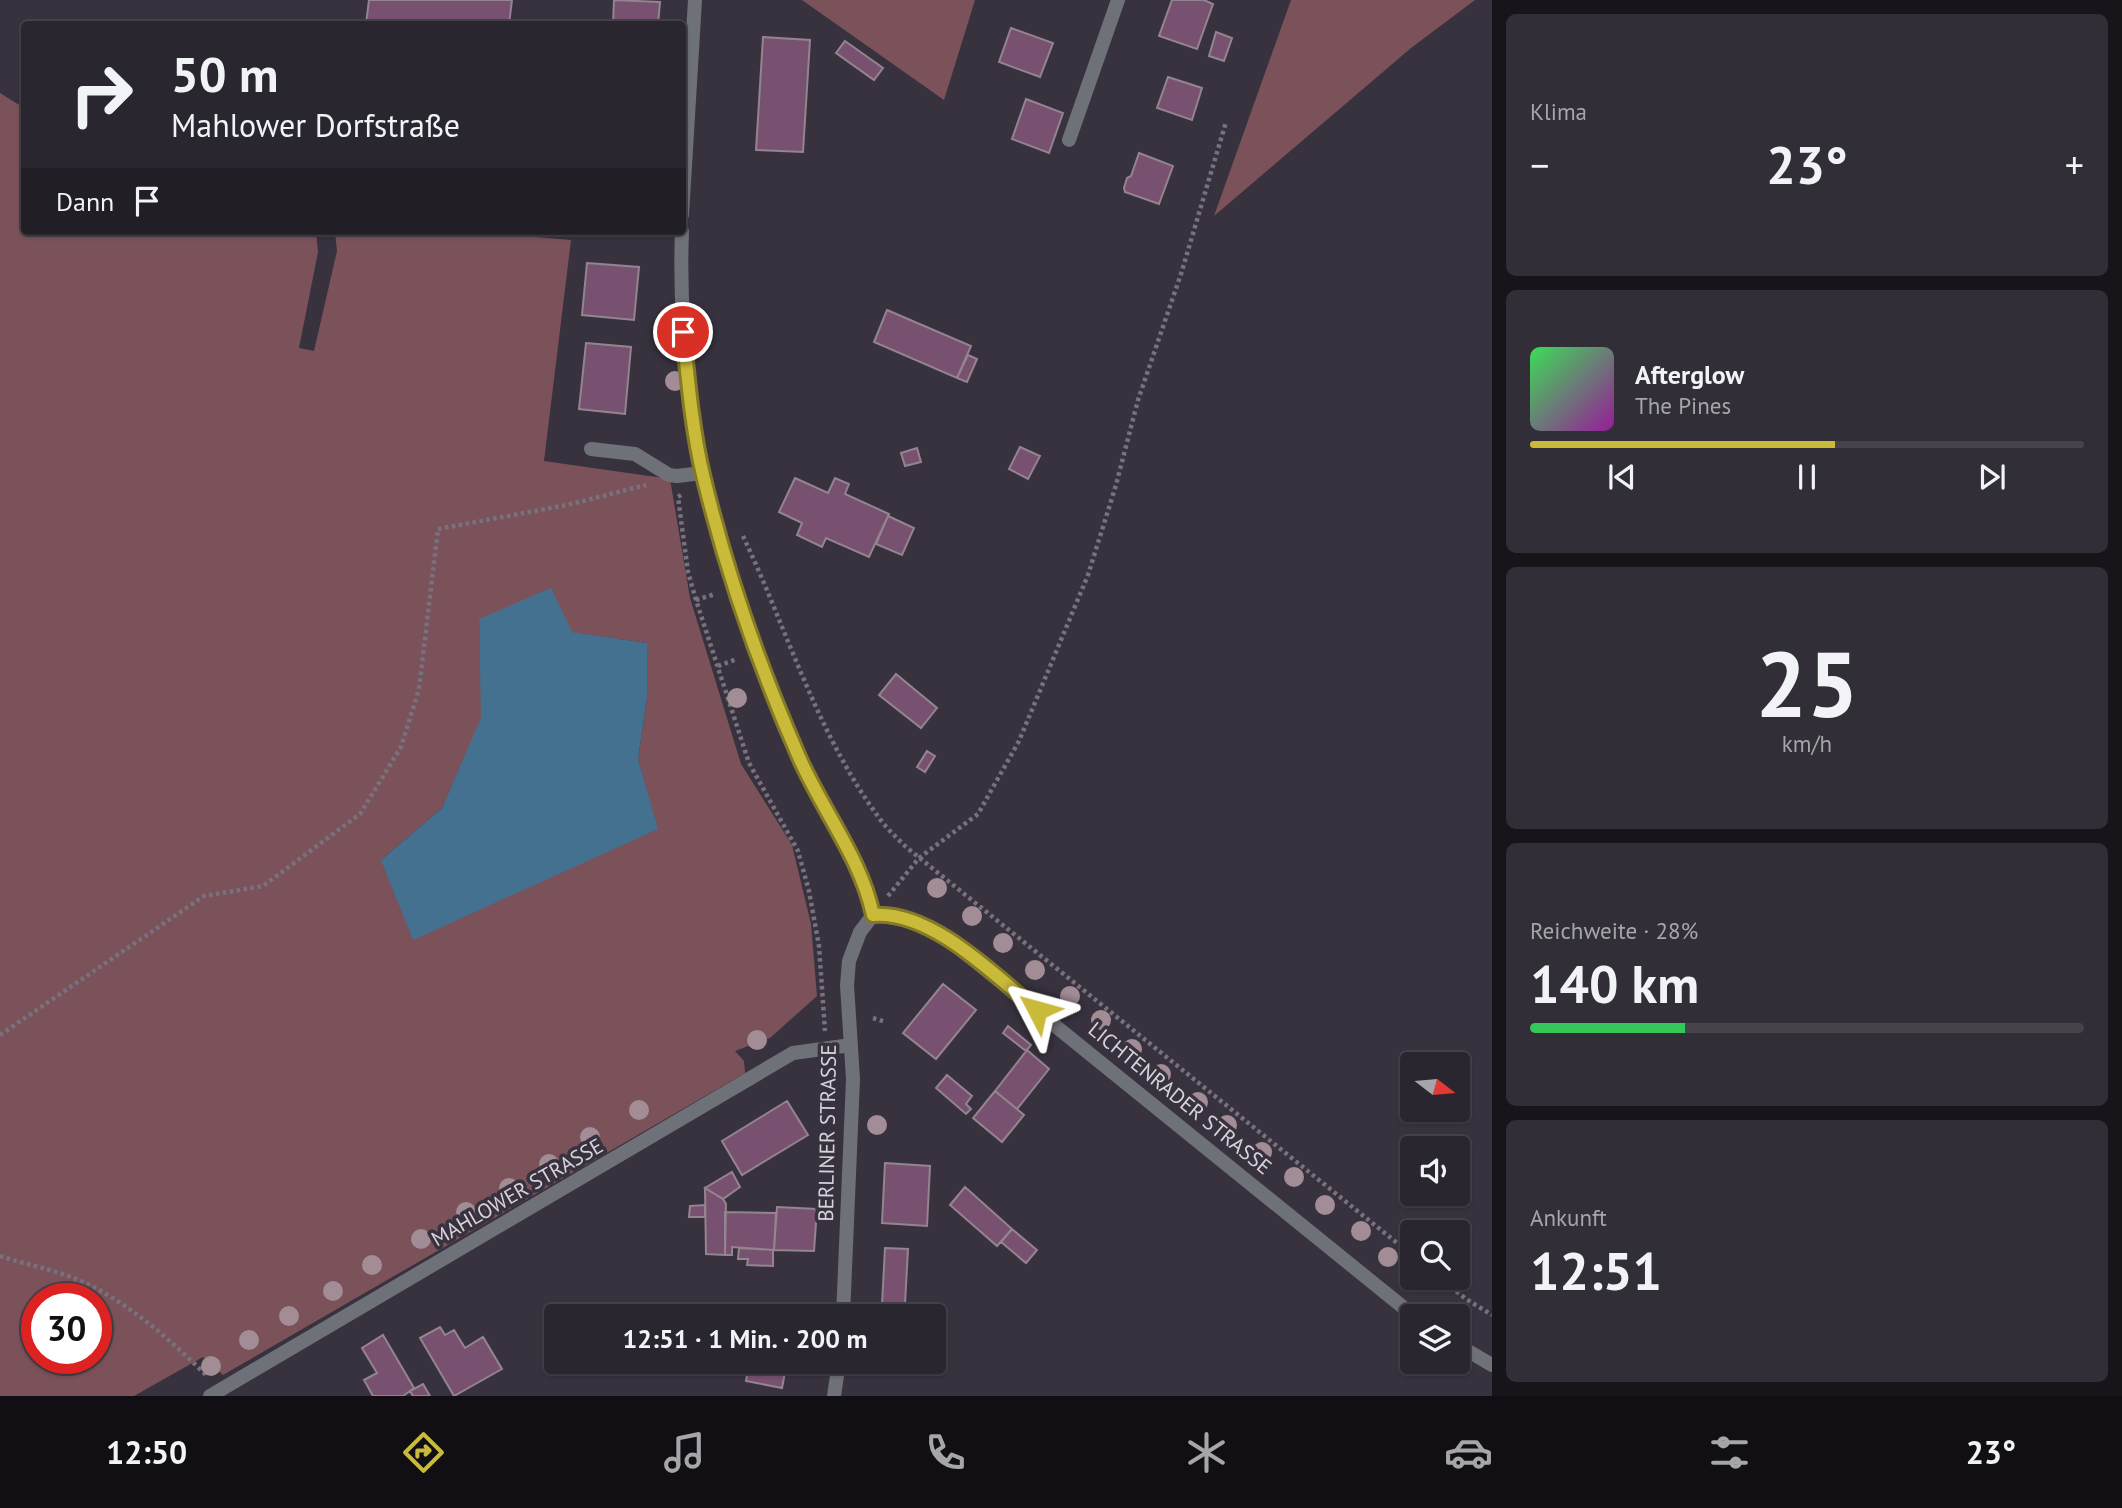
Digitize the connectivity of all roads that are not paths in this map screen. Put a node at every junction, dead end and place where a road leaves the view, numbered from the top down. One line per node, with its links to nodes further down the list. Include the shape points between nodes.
1 (695, 0): 4 (street)
2 (1118, 0): 3 (street)
3 (1069, 140)
4 (686, 149)
5 (682, 235): 7 (street, via 683,332)
6 (590, 449): 7 (street, via 635,454 677,477)
7 (702, 473): 8 (street, via 755,648 800,759 867,887)
8 (873, 915): 9 (street, BERLINER STRASSE, via 860,932 849,961); 11 (street, LICHTENRADER STRASSE, via 891,914 916,922 954,944)
9 (851, 1045): 10 (street, BERLINER STRASSE, via 853,1115); 15 (street, MAHLOWER STRASSE, via 793,1053)
10 (844, 1304)
11 (1400, 1305)
12 (1470, 1352): 13 (street)
13 (1492, 1365)
14 (837, 1374): 16 (street)
15 (215, 1393)
16 (834, 1396)

